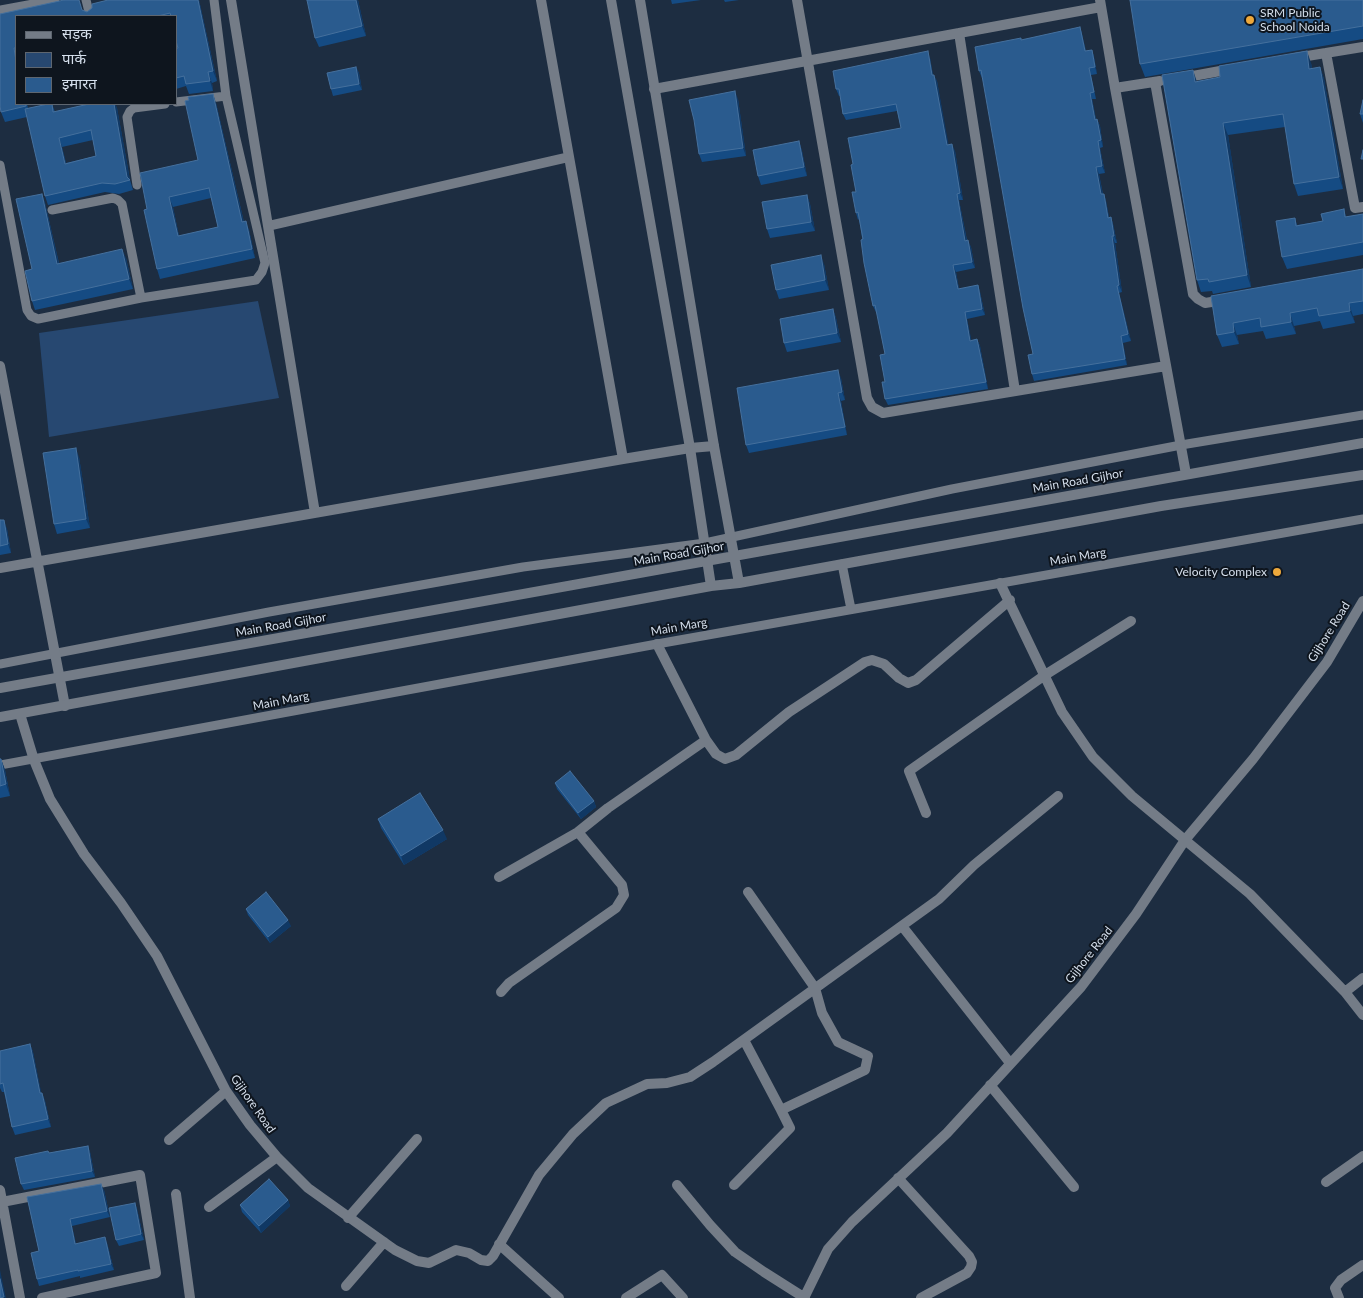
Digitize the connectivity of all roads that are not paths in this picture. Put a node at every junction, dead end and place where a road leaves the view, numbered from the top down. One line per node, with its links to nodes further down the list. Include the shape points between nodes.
1 (55, 0): 10 (lane)
2 (86, 0): 11 (lane)
3 (214, 0): 21 (lane)
4 (231, 0): 29 (street)
5 (541, 0): 24 (street)
6 (611, 0): 39 (street)
7 (640, 0): 20 (street)
8 (797, 0): 16 (street)
9 (1101, 4): 12 (street); 19 (street)
10 (0, 10)
11 (90, 15)
12 (959, 33): 16 (street); 34 (street)
13 (1363, 47): 14 (street)
14 (1326, 53): 15 (street); 27 (street, via 1355,208)
15 (1288, 59)
16 (807, 60): 20 (street); 34 (street, via 867,398 872,407 883,413)
17 (1240, 68): 18 (street)
18 (1155, 82): 19 (street); 31 (street, via 1194,294 1205,303)
19 (1115, 88): 33 (street)
20 (654, 89): 38 (street)
21 (226, 96): 22 (lane); 30 (lane, via 264,263 262,272 256,280)
22 (178, 102)
23 (157, 105): 26 (lane, via 134,108 127,117)
24 (569, 157): 29 (street); 40 (street)
25 (0, 165): 30 (lane, via 27,310 31,316 38,319)
26 (137, 185)
27 (1363, 207)
28 (52, 210): 30 (lane, via 112,198 118,200 122,204)
29 (268, 226): 43 (street)
30 (141, 298)
31 (1233, 298)
32 (0, 366): 48 (street)
33 (1166, 366): 34 (street); 37 (street)
34 (1014, 391)
35 (1363, 415): 37 (lane)
36 (1363, 443): 41 (street, Main Road Gijhor)
37 (1181, 445): 41 (street); 45 (lane, via 952,489)
38 (714, 446): 39 (street); 45 (street)
39 (690, 448): 40 (street); 46 (street)
40 (623, 460): 43 (street)
41 (1186, 474): 47 (street, Main Road Gijhor)
42 (1363, 474): 50 (street, via 1161,506)
43 (315, 513): 48 (street)
44 (1363, 519): 53 (lane, Main Marg)
45 (731, 538): 46 (lane); 47 (street)
46 (705, 543): 49 (street); 60 (lane, via 523,567)
47 (735, 557): 49 (street, Main Road Gijhor); 52 (street)
48 (38, 561): 51 (street); 60 (street)
49 (708, 561): 54 (street); 63 (street, Main Road Gijhor)
50 (842, 564): 52 (street); 57 (lane)
51 (0, 568)
52 (739, 583): 54 (street)
53 (1000, 583): 55 (street); 57 (lane, Main Marg)
54 (711, 586): 65 (street)
55 (1010, 600): 62 (street); 68 (street, via 916,680 903,681 884,664 872,660 789,712 736,755 725,759 716,754)
56 (1363, 601): 74 (street, Gijhore Road, via 1327,662 1253,759)
57 (851, 609): 59 (lane, Main Marg)
58 (1131, 621): 62 (street)
59 (657, 644): 68 (street); 69 (lane, Main Marg)
60 (56, 654): 61 (lane); 63 (street)
61 (0, 664)
62 (1045, 675): 72 (street, via 909,771); 74 (street, via 1062,712 1093,757 1132,796)
63 (60, 677): 64 (street, Main Road Gijhor); 65 (street)
64 (0, 688)
65 (65, 706): 66 (street)
66 (20, 714): 67 (street); 69 (street, Gijhore Road)
67 (0, 717)
68 (706, 740): 73 (street)
69 (34, 760): 70 (lane, Main Marg); 86 (street, Gijhore Road, via 50,799 84,854 157,956)
70 (0, 765)
71 (1058, 796): 77 (street, via 974,864 939,899)
72 (926, 813)
73 (578, 832): 75 (street); 80 (street, via 622,885 624,895 616,908 509,982)
74 (1185, 840): 81 (street, via 1250,894); 84 (street, Gijhore Road, via 1136,914 1080,987)
75 (499, 877)
76 (748, 892): 79 (street)
77 (902, 926): 79 (street); 84 (street)
78 (1363, 978): 81 (street)
79 (815, 988): 83 (street); 87 (street, via 822,1013 838,1042 868,1056 865,1070)
80 (502, 992)
81 (1345, 992): 82 (street)
82 (1363, 1015)
83 (744, 1040): 87 (street); 104 (street, via 690,1077 667,1084 647,1084 606,1102 538,1175)
84 (1010, 1063): 85 (street, Gijhore Road)
85 (990, 1085): 92 (street, Gijhore Road, via 947,1133); 96 (street)
86 (226, 1091): 89 (street); 90 (street, Gijhore Road)
87 (781, 1110): 95 (street, via 790,1128)
88 (417, 1139): 101 (street)
89 (169, 1140)
90 (277, 1156): 100 (street); 101 (street, Gijhore Road, via 308,1188)
91 (1363, 1156): 93 (street)
92 (898, 1178): 113 (street, Gijhore Road, via 828,1249); 114 (street, via 972,1262 967,1273)
93 (1326, 1182)
94 (677, 1185): 113 (street, via 735,1252)
95 (734, 1185)
96 (1074, 1187)
97 (0, 1190): 99 (street)
98 (176, 1194): 109 (street)
99 (2, 1202): 102 (street); 108 (street, via 140,1175 156,1273)
100 (210, 1207)
101 (348, 1218): 103 (street, Gijhore Road)
102 (4, 1234): 107 (street)
103 (384, 1242): 104 (street, Gijhore Road, via 418,1261 429,1263 456,1250 488,1261); 106 (street)
104 (499, 1244): 110 (street)
105 (1363, 1265): 115 (street, via 1335,1288)
106 (346, 1286)
107 (20, 1298)
108 (42, 1298)
109 (190, 1298)
110 (559, 1298)
111 (626, 1298): 112 (street, via 662,1275)
112 (683, 1298)
113 (804, 1298)
114 (921, 1298)
115 (1339, 1298)

